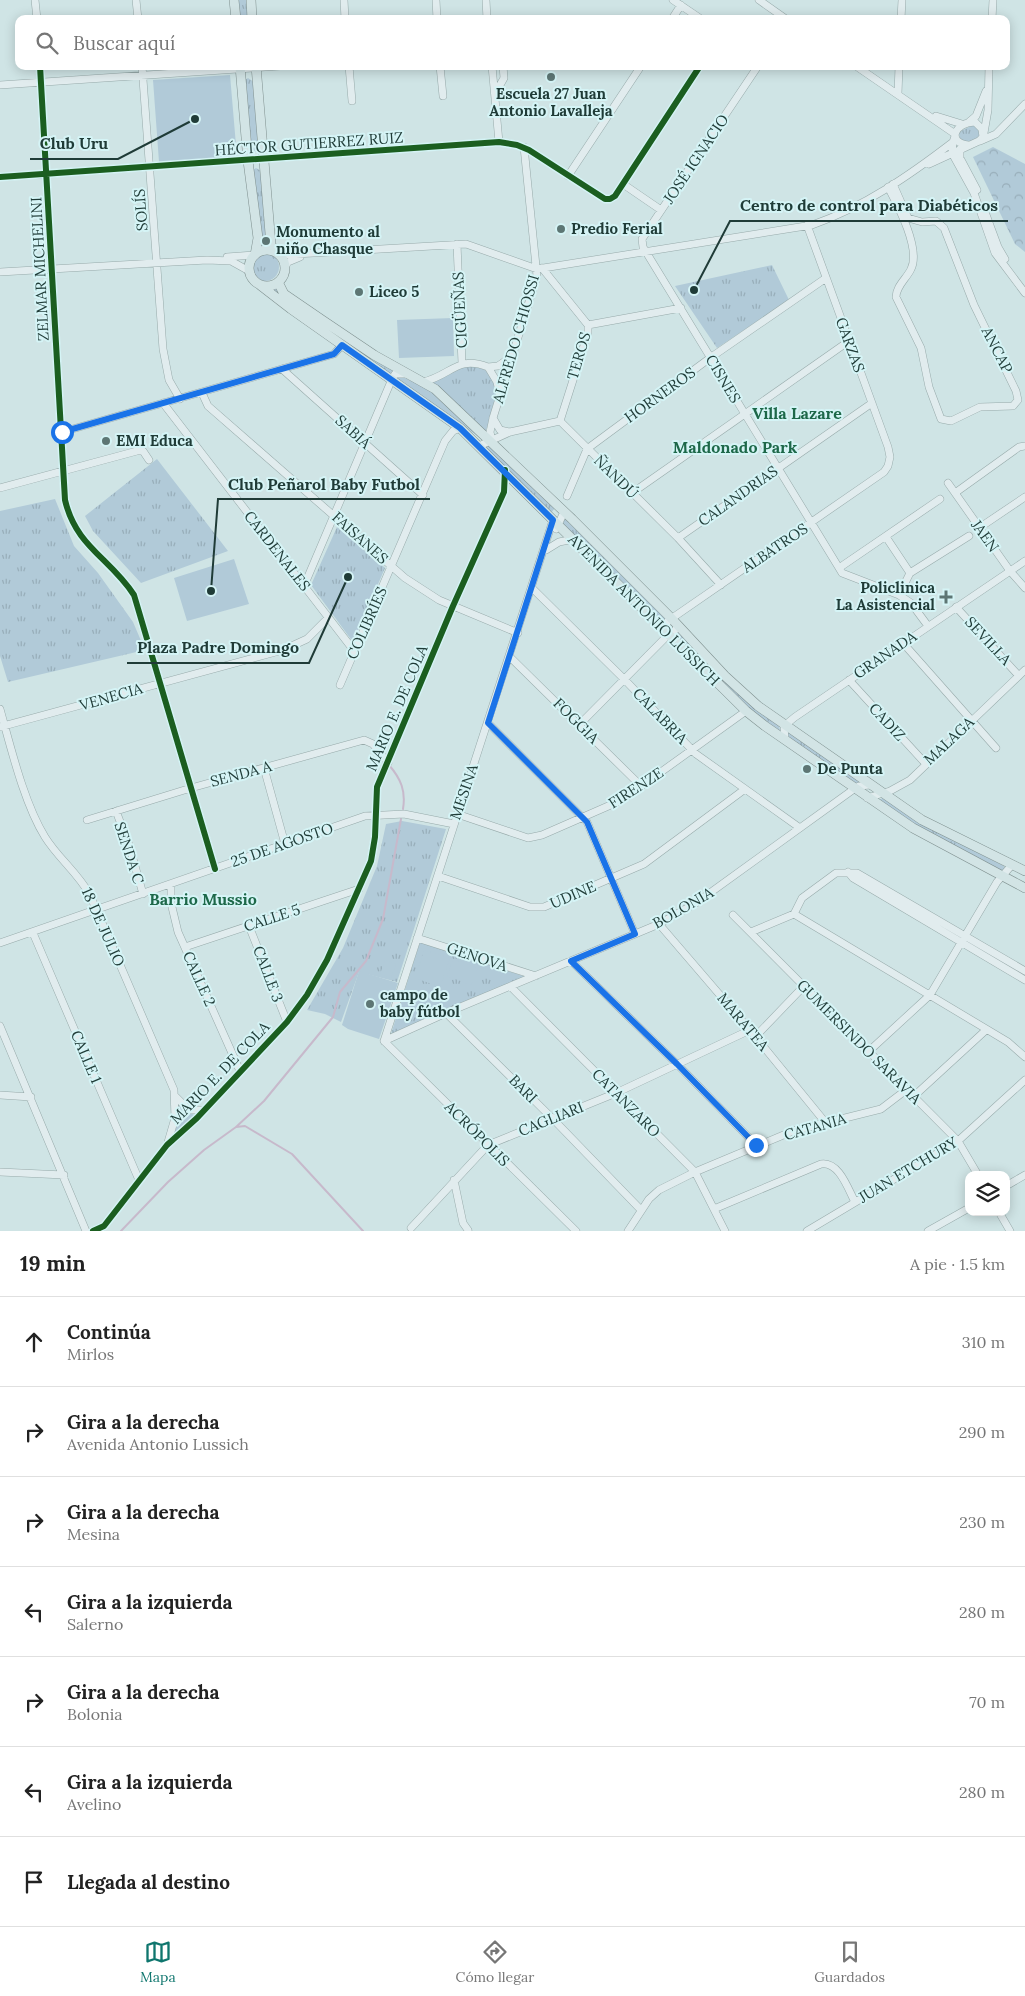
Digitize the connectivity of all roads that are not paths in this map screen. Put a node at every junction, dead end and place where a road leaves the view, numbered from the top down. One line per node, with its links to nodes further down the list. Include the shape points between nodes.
1 (35, 0): 13 (street)
2 (136, 0): 14 (street)
3 (234, 0): 15 (main road)
4 (251, 0): 16 (main road)
5 (344, 0): 17 (street)
6 (436, 0): 18 (street)
7 (486, 0): 19 (street)
8 (673, 0): 12 (street)
9 (759, 0): 22 (street)
10 (902, 0): 23 (street)
11 (993, 0): 24 (street)
12 (680, 5): 20 (street); 21 (street)
13 (37, 15)
14 (138, 15)
15 (236, 15)
16 (252, 15)
17 (345, 15)
18 (437, 15)
19 (487, 15)
20 (674, 15)
21 (695, 15)
22 (780, 15)
23 (901, 15)
24 (992, 15)
25 (40, 70): 41 (street, ZELMAR MICHELINI)
26 (142, 70): 40 (street, SOLÍS)
27 (218, 70): 40 (street)
28 (240, 70): 59 (main road)
29 (256, 70): 58 (main road)
30 (349, 70): 47 (street)
31 (440, 70): 46 (street)
32 (492, 70): 44 (street)
33 (503, 70): 44 (street, via 504,78)
34 (638, 70): 63 (street)
35 (697, 70): 65 (street)
36 (755, 70): 67 (street, JOSÉ IGNACIO)
37 (862, 70): 45 (street)
38 (899, 70): 45 (street)
39 (989, 70): 43 (street)
40 (143, 77): 41 (street); 60 (street, SOLÍS)
41 (41, 83): 42 (street); 62 (street, ZELMAR MICHELINI)
42 (0, 85)
43 (987, 86): 50 (street, via 976,116); 52 (street, via 988,110)
44 (494, 94): 53 (street)
45 (898, 94): 49 (street)
46 (442, 96)
47 (352, 101)
48 (1025, 104): 52 (street, via 996,134)
49 (920, 108): 50 (street, via 941,119); 51 (street)
50 (966, 123): 51 (street, via 957,128); 52 (street, via 975,122 981,126)
51 (954, 137): 54 (street); 57 (street); 61 (street)
52 (981, 139): 54 (street)
53 (499, 142): 55 (street, HÉCTOR GUTIERREZ RUIZ); 58 (street, HÉCTOR GUTIERREZ RUIZ)
54 (968, 145): 56 (street)
55 (524, 147): 63 (street, HÉCTOR GUTIERREZ RUIZ); 78 (street, ALFREDO CHIOSSI)
56 (960, 150): 57 (street); 85 (street, via 960,158 998,247)
57 (952, 154): 61 (street); 86 (street, via 974,192 995,253)
58 (263, 160): 59 (street, HÉCTOR GUTIERREZ RUIZ); 73 (main road, via 271,245)
59 (248, 161): 60 (street, HÉCTOR GUTIERREZ RUIZ); 74 (main road, via 258,238)
60 (150, 167): 62 (street, HÉCTOR GUTIERREZ RUIZ); 76 (street, SOLÍS)
61 (917, 170): 66 (street)
62 (47, 174): 64 (street, HÉCTOR GUTIERREZ RUIZ); 79 (street, ZELMAR MICHELINI)
63 (568, 176): 65 (street, HÉCTOR GUTIERREZ RUIZ, via 605,199 615,196)
64 (0, 178)
65 (623, 184): 67 (street)
66 (891, 186): 68 (street, ANCAP); 69 (street, via 849,210)
67 (661, 210): 72 (street, JOSÉ IGNACIO, via 642,239)
68 (905, 219): 68 (street, ANCAP, via 914,258 912,269 896,297 921,348 929,388 939,416 951,422 980,407 1013,406 1018,400 1016,391 974,305 944,228 936,221)
69 (807, 226): 72 (street); 82 (street, GARZAS)
70 (457, 244): 71 (street); 78 (street, via 466,244 530,268); 93 (street, CIGÜEÑAS)
71 (320, 253): 73 (street); 77 (street, via 292,259)
72 (646, 253): 78 (street); 87 (street, CISNES)
73 (278, 254): 74 (main road, via 263,250); 77 (main road)
74 (255, 255): 75 (street); 81 (main road, via 250,261)
75 (207, 260): 76 (street); 81 (street, via 236,262)
76 (157, 262): 79 (street); 100 (street, SOLÍS, via 165,368)
77 (285, 267): 83 (main road)
78 (539, 268): 88 (street); 91 (street, ALFREDO CHIOSSI)
79 (53, 269): 80 (street); 108 (street, ZELMAR MICHELINI)
80 (0, 272)
81 (249, 272): 84 (main road)
82 (826, 278): 89 (street, GARZAS); 92 (street, HORNEROS)
83 (278, 282): 84 (main road); 96 (main road, AVENIDA ANTONIO LUSSICH, via 281,290 296,303)
84 (260, 285): 90 (main road, AVENIDA ANTONIO LUSSICH)
85 (1025, 285)
86 (1025, 293)
87 (681, 308): 88 (street, TEROS); 92 (street, CISNES)
88 (588, 325): 106 (street, TEROS)
89 (849, 340): 103 (street, GARZAS); 104 (street)
90 (342, 345): 95 (street, via 334,354); 97 (main road, AVENIDA ANTONIO LUSSICH)
91 (514, 355): 94 (street, via 498,366); 101 (street, ALFREDO CHIOSSI)
92 (710, 358): 104 (street, CISNES); 114 (street, HORNEROS)
93 (462, 363): 94 (street, via 474,362); 98 (street, CIGÜEÑAS)
94 (488, 367): 101 (street, via 497,382)
95 (282, 369): 99 (street); 111 (street, SABIÁ)
96 (408, 374): 97 (street, via 395,374); 98 (main road, AVENIDA ANTONIO LUSSICH)
97 (392, 379): 107 (main road, AVENIDA ANTONIO LUSSICH); 111 (street)
98 (423, 382): 110 (main road, AVENIDA ANTONIO LUSSICH, via 440,393)
99 (202, 393): 100 (street); 131 (street, FAISANES, via 208,406)
100 (180, 399): 102 (street)
101 (500, 399): 105 (street, ALFREDO CHIOSSI)
102 (163, 403): 108 (street); 146 (street, CARDENALES)
103 (872, 403): 116 (street, GARZAS, via 890,457); 117 (street, CALANDRIAS)
104 (743, 413): 117 (street, CISNES); 124 (street)
105 (493, 418): 109 (street, via 500,430); 110 (street, ALFREDO CHIOSSI)
106 (560, 421): 109 (street); 114 (street, ÑANDÚ)
107 (460, 428): 112 (main road, AVENIDA ANTONIO LUSSICH); 126 (street, COLIBRÍES, via 445,441)
108 (62, 432): 118 (street, ZELMAR MICHELINI)
109 (510, 432): 110 (street)
110 (492, 441): 112 (street); 130 (main road, AVENIDA ANTONIO LUSSICH)
111 (366, 443): 126 (street, SABIÁ); 131 (street)
112 (479, 446): 119 (main road, AVENIDA ANTONIO LUSSICH)
113 (1025, 446): 125 (street, via 1019,447)
114 (587, 449): 124 (street, ÑANDÚ); 127 (street)
115 (149, 460): 118 (street, via 143,451 137,451)
116 (888, 466): 133 (street, ALBATROS)
117 (777, 469): 133 (street, CISNES); 137 (street, CALANDRIAS)
118 (63, 470): 122 (street); 163 (street, ZELMAR MICHELINI, via 69,517 82,538 134,595)
119 (505, 470): 121 (main road, AVENIDA ANTONIO LUSSICH); 123 (street, MARIO E. DE COLA)
120 (948, 482): 125 (street, JAEN)
121 (521, 487): 123 (street, via 512,487); 132 (main road, AVENIDA ANTONIO LUSSICH)
122 (0, 488)
123 (504, 492): 150 (street, MARIO E. DE COLA)
124 (632, 493): 137 (street, ÑANDÚ)
125 (955, 493): 134 (street, JAEN)
126 (423, 495): 141 (street, COLIBRÍES)
127 (567, 496)
128 (1025, 497): 134 (street)
129 (940, 499): 136 (street)
130 (564, 512): 132 (street, MESINA); 153 (main road, AVENIDA ANTONIO LUSSICH)
131 (335, 516): 141 (street, FAISANES); 146 (street)
132 (556, 522): 138 (main road, AVENIDA ANTONIO LUSSICH); 139 (street, MESINA)
133 (810, 524): 142 (street, CISNES); 145 (street, ALBATROS)
134 (979, 528): 143 (street, JAEN)
135 (969, 536): 144 (street)
136 (886, 537): 142 (street); 144 (street)
137 (678, 538): 145 (street, ÑANDÚ)
138 (574, 539): 139 (street); 155 (main road, AVENIDA ANTONIO LUSSICH)
139 (546, 547): 147 (street, MESINA)
140 (1025, 561): 143 (street, GRANADA)
141 (392, 567): 150 (street, FAISANES, via 426,593); 158 (street, COLIBRÍES)
142 (839, 568): 149 (street, via 842,573)
143 (1010, 571): 148 (street, JAEN); 151 (street, GRANADA)
144 (910, 573): 149 (street)
145 (721, 585): 153 (street, ALBATROS)
146 (304, 586): 152 (street, CARDENALES)
147 (532, 588): 156 (street, MESINA); 161 (street, CALABRIA)
148 (1025, 588)
149 (899, 595): 154 (street, via 912,603)
150 (453, 606): 156 (street, FAISANES); 175 (street, MARIO E. DE COLA)
151 (956, 607): 154 (street, GRANADA); 160 (street, SEVILLA)
152 (328, 618): 158 (street, CARDENALES); 163 (street, VENECIA, via 307,639 283,650)
153 (675, 622): 155 (street, ALBATROS, via 666,624); 155 (street, via 673,633); 170 (main road, AVENIDA ANTONIO LUSSICH, via 725,676)
154 (928, 626): 157 (street, GRANADA)
155 (666, 632): 161 (street); 166 (main road, AVENIDA ANTONIO LUSSICH)
156 (518, 633): 159 (street, MESINA)
157 (903, 642): 162 (street, GRANADA); 167 (street)
158 (354, 652): 164 (street, COLIBRÍES)
159 (509, 656): 168 (street, MESINA); 169 (street, FOGGIA)
160 (1022, 673): 167 (street, MALAGA)
161 (625, 680): 169 (street); 174 (street, CALABRIA)
162 (849, 680): 170 (street, GRANADA); 176 (street, CADIZ)
163 (161, 683): 171 (street, VENECIA); 180 (street, ZELMAR MICHELINI)
164 (340, 685)
165 (0, 709): 171 (street, 18 DE JULIO)
166 (746, 711): 172 (main road, AVENIDA ANTONIO LUSSICH); 174 (street, FIRENZE)
167 (972, 719): 173 (street); 176 (street, MALAGA)
168 (488, 723): 187 (street, MESINA); 188 (street)
169 (580, 724): 179 (street, FOGGIA)
170 (784, 726): 172 (street); 178 (main road, AVENIDA ANTONIO LUSSICH)
171 (2, 727): 203 (street, 18 DE JULIO, via 40,828 51,846 83,881)
172 (784, 740): 181 (main road, AVENIDA ANTONIO LUSSICH)
173 (996, 748)
174 (693, 750): 179 (street, FIRENZE); 182 (street, CALABRIA)
175 (388, 763): 177 (street, SENDA A, via 373,744 364,740); 186 (street, MARIO E. DE COLA, via 377,786)
176 (925, 763): 183 (street, MALAGA, via 910,780)
177 (264, 768): 180 (street, SENDA A); 192 (street)
178 (870, 785): 181 (street); 183 (main road, AVENIDA ANTONIO LUSSICH)
179 (641, 786): 188 (street, FIRENZE, via 622,800)
180 (191, 788): 185 (street, SENDA A); 194 (street, ZELMAR MICHELINI)
181 (854, 789): 184 (main road, AVENIDA ANTONIO LUSSICH); 191 (street, BOLONIA)
182 (745, 790): 191 (street, CALABRIA); 198 (street, UDINE, via 661,854)
183 (883, 794): 184 (street, MALAGA); 193 (main road, AVENIDA ANTONIO LUSSICH, via 922,820)
184 (866, 798): 197 (main road, AVENIDA ANTONIO LUSSICH, via 929,838)
185 (116, 811): 189 (street, SENDA A); 202 (street, SENDA C)
186 (376, 814): 190 (street, 25 DE AGOSTO, via 404,814); 192 (street, 25 DE AGOSTO); 201 (street, MARIO E. DE COLA, via 371,861)
187 (457, 814): 188 (street, FIRENZE, via 528,838); 190 (street, MESINA)
188 (584, 818): 198 (street)
189 (87, 820)
190 (454, 824): 196 (street, MESINA)
191 (800, 828): 206 (street, BOLONIA, via 696,903)
192 (285, 844): 194 (street, 25 DE AGOSTO)
193 (1011, 866): 195 (main road, AVENIDA ANTONIO LUSSICH); 197 (street)
194 (215, 869): 199 (street, 25 DE AGOSTO)
195 (1025, 871)
196 (438, 876): 198 (street, UDINE, via 537,908); 211 (street, MESINA)
197 (1002, 877): 200 (main road, AVENIDA ANTONIO LUSSICH); 212 (street)
198 (611, 878): 210 (street)
199 (171, 885): 202 (street, 25 DE AGOSTO); 214 (street, CALLE 2, via 174,921)
200 (1025, 888)
201 (359, 889): 207 (street, CALLE 5); 223 (street, MARIO E. DE COLA, via 327,960 308,995)
202 (143, 894): 203 (street, 25 DE AGOSTO)
203 (97, 910): 209 (street, 25 DE AGOSTO); 238 (street, 18 DE JULIO)
204 (733, 914): 208 (street, GUMERSINDO SARAVIA)
205 (794, 914): 208 (street); 212 (street, via 802,898 816,887 836,873 848,872 852,878); 221 (street)
206 (659, 924): 210 (street, BOLONIA); 225 (street, MARATEA)
207 (249, 926): 214 (street, CALLE 5); 223 (street, CALLE 3)
208 (751, 932): 219 (street, GUMERSINDO SARAVIA)
209 (33, 933): 213 (street, 25 DE AGOSTO); 252 (street, CALLE 1)
210 (635, 934): 215 (street, BOLONIA)
211 (418, 938): 217 (street, GENOVA); 228 (street, MESINA)
212 (965, 940): 216 (street); 218 (street); 221 (street)
213 (0, 943)
214 (185, 947): 232 (street, CALLE 2)
215 (571, 961): 217 (street, BOLONIA); 231 (street)
216 (1025, 971)
217 (536, 976): 220 (street, BOLONIA)
218 (1025, 980)
219 (804, 986): 227 (street); 229 (street, GUMERSINDO SARAVIA)
220 (511, 987): 222 (street, BOLONIA); 235 (street, CATANZARO)
221 (930, 995): 226 (street); 229 (street)
222 (446, 1013): 228 (street, BOLONIA); 241 (street, BARI)
223 (287, 1022): 232 (street, MARIO E. DE COLA)
224 (0, 1026): 237 (street)
225 (750, 1030): 227 (street, MARATEA); 231 (street, CAGLIARI)
226 (986, 1030): 230 (street); 239 (street)
227 (756, 1036): 242 (street, MARATEA)
228 (385, 1038): 245 (street, ACRÓPOLIS)
229 (868, 1052): 234 (street, GUMERSINDO SARAVIA)
230 (1025, 1056)
231 (677, 1064): 235 (street, CAGLIARI); 246 (street)
232 (240, 1071): 240 (street, MARIO E. DE COLA)
233 (1025, 1080): 243 (street, JUAN ETCHURY)
234 (906, 1090): 239 (street, GUMERSINDO SARAVIA); 242 (street, CATANIA, via 881,1109)
235 (616, 1093): 241 (street, CAGLIARI); 249 (street, CATANZARO)
236 (0, 1095): 237 (street)
237 (31, 1097): 250 (street)
238 (176, 1097): 240 (street, via 189,1110); 244 (street, 18 DE JULIO, via 174,1126)
239 (913, 1097): 243 (street, GUMERSINDO SARAVIA)
240 (203, 1110): 244 (street, MARIO E. DE COLA)
241 (553, 1119): 245 (street, CAGLIARI); 257 (street, BARI)
242 (825, 1122): 246 (street, CATANIA)
243 (958, 1141): 247 (street, GUMERSINDO SARAVIA); 255 (street, JUAN ETCHURY)
244 (167, 1145): 252 (street, MARIO E. DE COLA)
245 (488, 1145): 253 (street); 264 (street, ACRÓPOLIS)
246 (756, 1145): 249 (street, CATANIA)
247 (976, 1171)
248 (0, 1172): 250 (street)
249 (694, 1172): 256 (street, CATANZARO); 257 (street, CATANIA, via 659,1190)
250 (64, 1175): 262 (street)
251 (1025, 1175): 254 (street)
252 (139, 1180): 260 (street, MARIO E. DE COLA)
253 (454, 1180): 261 (street); 263 (street, via 463,1223)
254 (1010, 1184)
255 (855, 1202): 256 (street, via 834,1166 828,1163); 267 (street, JUAN ETCHURY)
256 (714, 1209): 266 (street, CATANZARO)
257 (641, 1210): 265 (street, CATANIA)
258 (965, 1210): 268 (street)
259 (1001, 1216): 269 (street)
260 (103, 1228): 262 (street, MARIO E. DE COLA)
261 (411, 1228)
262 (89, 1230)
263 (468, 1230)
264 (576, 1231)
265 (628, 1231)
266 (725, 1231)
267 (806, 1231)
268 (928, 1231)
269 (1010, 1231)

